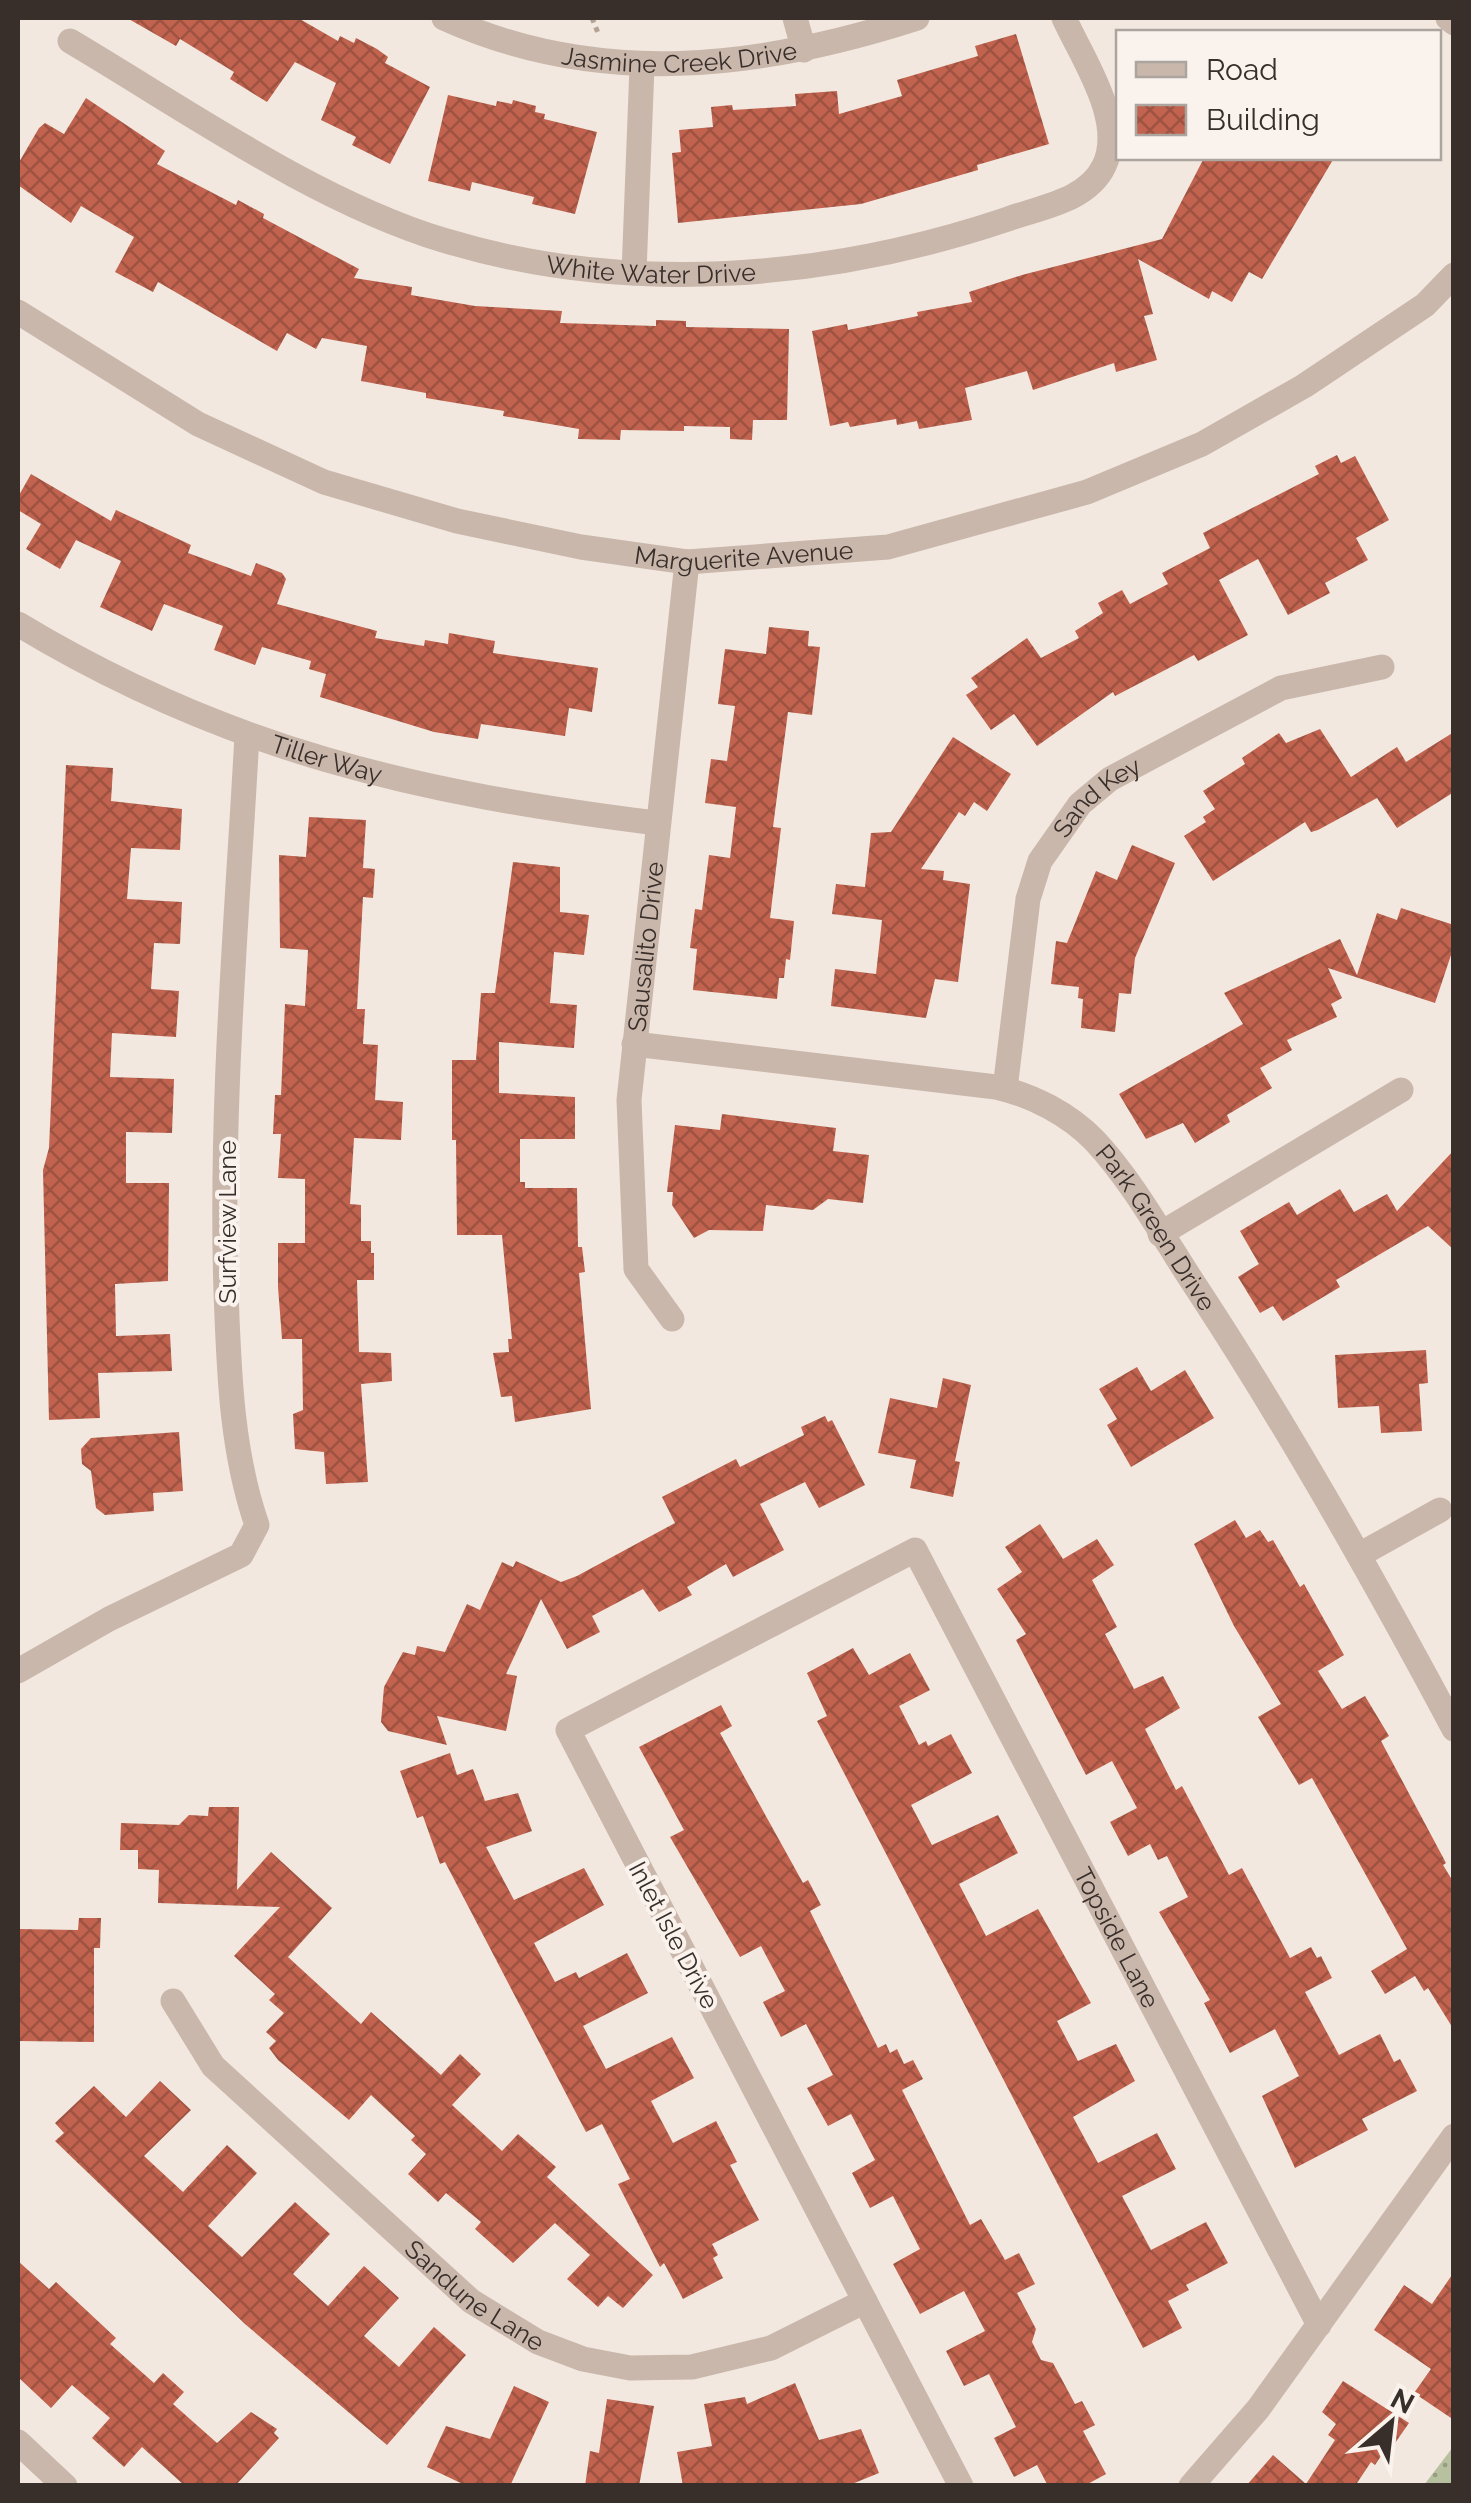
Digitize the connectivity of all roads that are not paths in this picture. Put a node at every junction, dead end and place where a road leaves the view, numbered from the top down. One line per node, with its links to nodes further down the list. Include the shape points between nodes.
1 (444, 18): 9 (street, Jasmine Creek Drive, via 533,50)
2 (795, 18): 8 (street)
3 (917, 18): 8 (street, Jasmine Creek Drive)
4 (1064, 18): 10 (street, White Water Drive, via 1110,125 1104,166 1077,195 962,234 855,259 745,272)
5 (1448, 18): 6 (street)
6 (1454, 23)
7 (70, 41): 10 (street, White Water Drive, via 362,209 475,250)
8 (804, 50): 9 (street, Jasmine Creek Drive, via 706,65)
9 (642, 66): 10 (street)
10 (634, 274)
11 (1454, 275): 13 (street, Marguerite Avenue, via 1425,305 1304,386 1202,444 1087,492 888,547)
12 (18, 312): 13 (street, Marguerite Avenue, via 198,424 324,482 458,522)
13 (687, 562): 17 (street, Sausalito Drive)
14 (18, 624): 16 (street, Tiller Way, via 117,679)
15 (1382, 667): 19 (street, Sand Key, via 1281,688 1110,778 1080,804 1040,861 1028,899)
16 (247, 735): 17 (street, Tiller Way, via 436,791); 26 (street, Surfview Lane, via 224,1230 229,1389 257,1525 241,1555)
17 (656, 822): 18 (street, Sausalito Drive)
18 (634, 1044): 19 (street, Park Green Drive); 22 (street, Sausalito Drive, via 628,1156 636,1269)
19 (1005, 1089): 21 (street, Park Green Drive, via 1070,1119 1093,1139)
20 (1401, 1090): 21 (street)
21 (1160, 1234): 25 (street, Park Green Drive)
22 (672, 1320)
23 (1440, 1510): 25 (street)
24 (914, 1550): 30 (street, Inlet Isle Drive, via 568,1730); 31 (street, Topside Lane)
25 (1361, 1554): 27 (street, Park Green Drive)
26 (18, 1671)
27 (1454, 1729)
28 (173, 2002): 30 (street, Sandune Lane, via 213,2066 471,2301 538,2342 630,2368 692,2367 770,2348)
29 (1454, 2136): 31 (street)
30 (865, 2301): 34 (street, Inlet Isle Drive)
31 (1319, 2326): 35 (street)
32 (18, 2442): 33 (street)
33 (65, 2486)
34 (962, 2486)
35 (1191, 2486)

